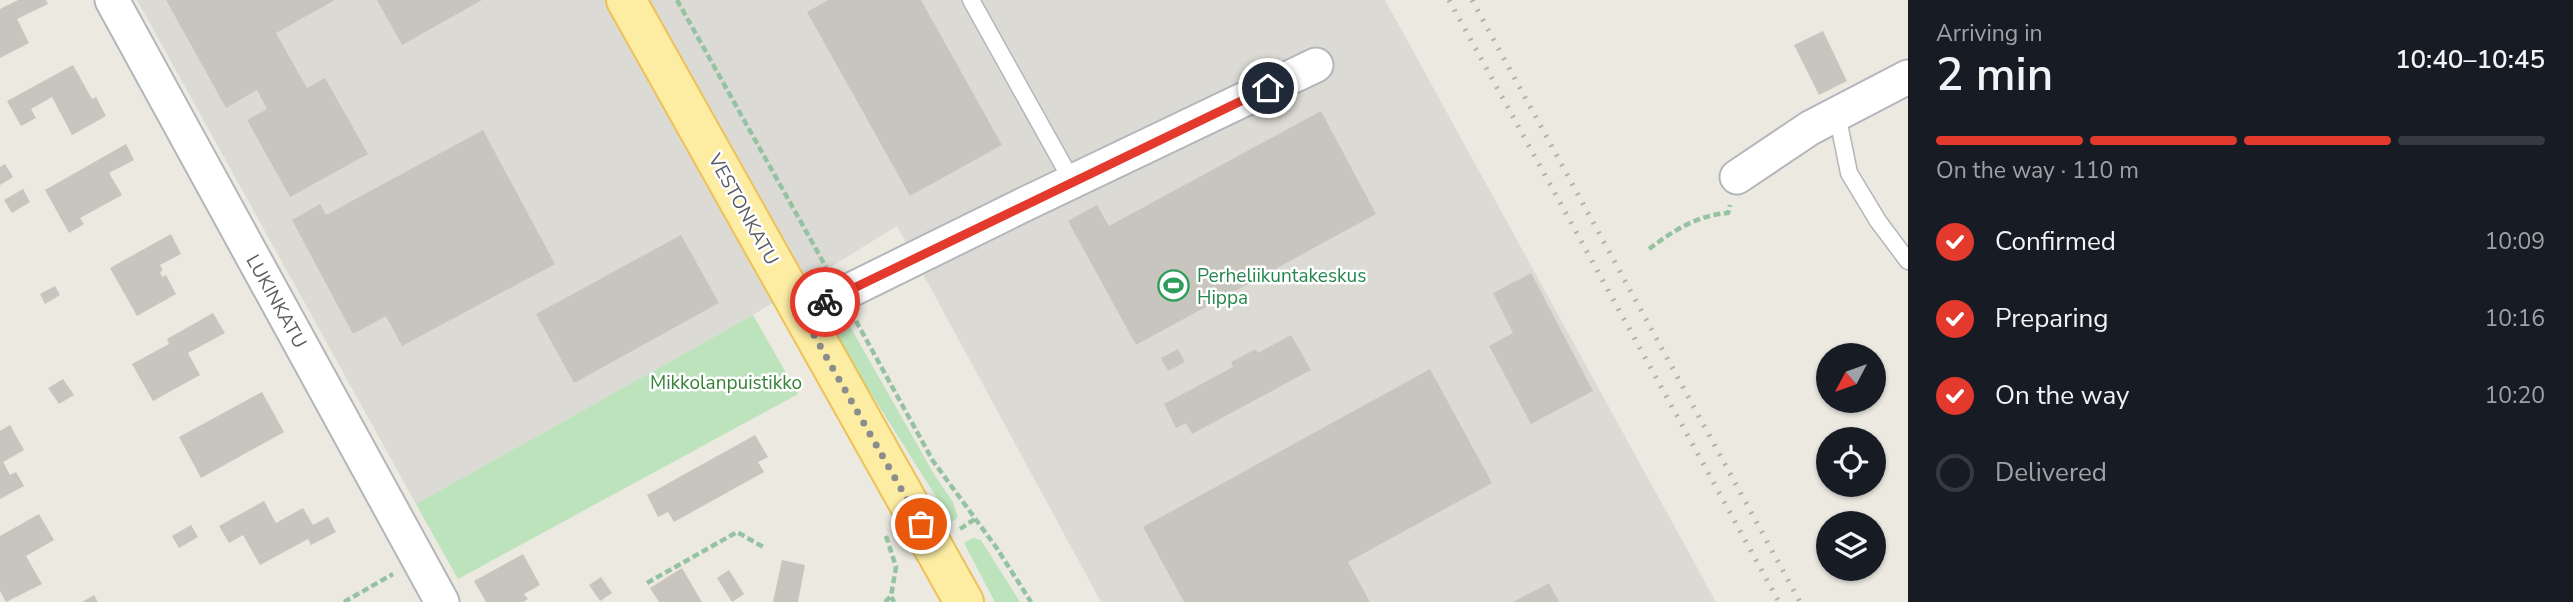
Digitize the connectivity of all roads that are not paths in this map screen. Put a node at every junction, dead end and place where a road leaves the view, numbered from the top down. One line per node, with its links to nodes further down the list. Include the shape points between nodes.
1 (112, 0): 11 (street, LUKINKATU)
2 (626, 0): 10 (main road, VESTONKATU)
3 (971, 0): 8 (lane)
4 (1317, 65): 8 (street)
5 (1908, 77): 6 (street)
6 (1837, 114): 7 (street); 9 (lane, via 1849,173)
7 (1737, 177)
8 (1072, 181): 10 (street)
9 (1908, 261)
10 (802, 314): 12 (main road, VESTONKATU)
11 (442, 602)
12 (964, 602)

